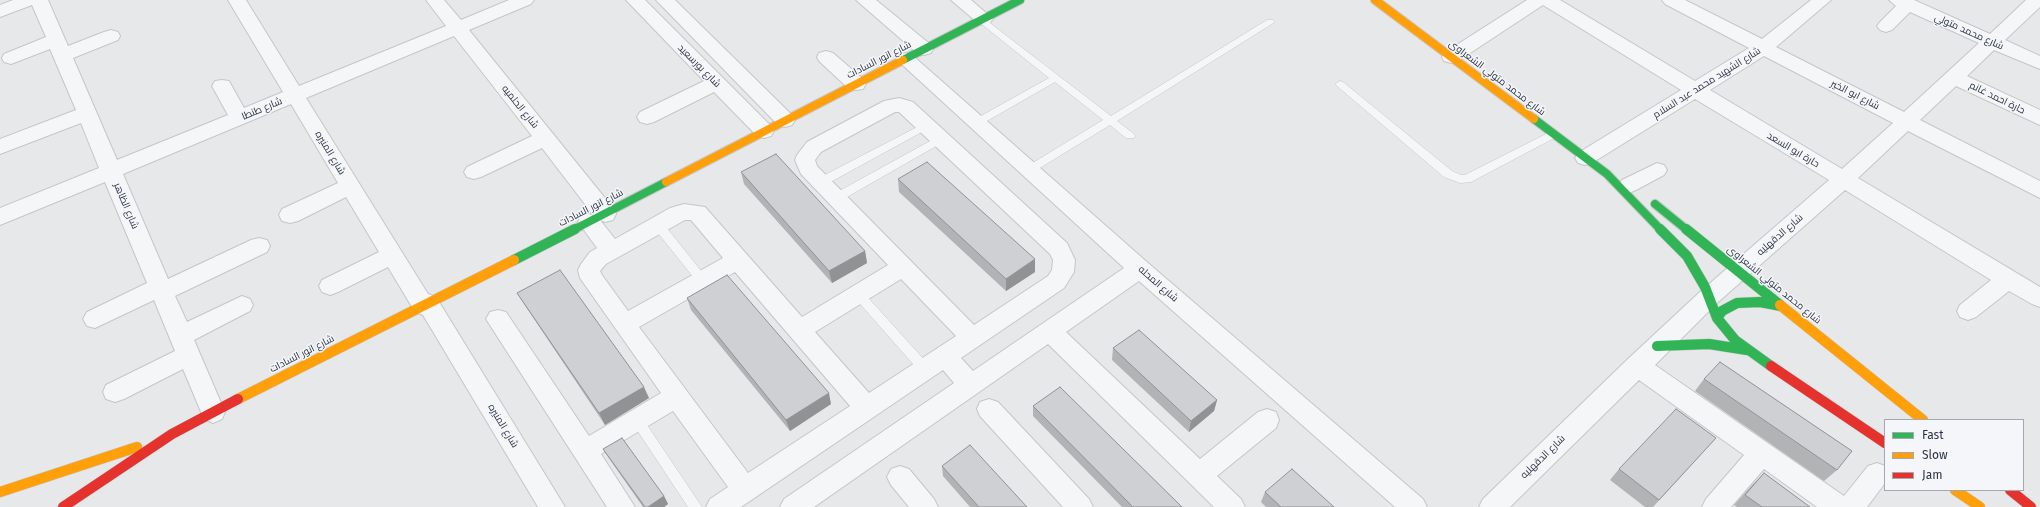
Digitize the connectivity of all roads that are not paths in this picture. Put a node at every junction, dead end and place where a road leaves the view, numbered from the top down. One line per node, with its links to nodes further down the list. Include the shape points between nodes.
1 (30, 0): 18 (street)
2 (39, 0): 25 (street, شارع الظاهر)
3 (435, 0): 22 (street, شارع الحلميه)
4 (525, 0): 22 (street, شارع طنطا)
5 (635, 0): 34 (street, شارع بورسعيد)
6 (665, 0): 44 (street)
7 (864, 0): 27 (street, شارع المحله)
8 (960, 0): 19 (street)
9 (1020, 0): 19 (street, شارع انور السادات)
10 (1375, 0): 29 (street, شارع محمد متولي الشعراوى)
11 (1539, 0): 29 (street)
12 (1547, 0): 38 (street, حارة ابو السعد)
13 (1671, 0): 26 (street, شارع ابو الخير)
14 (1822, 0): 26 (street, شارع الشهيد محمد عبد السلام)
15 (244, 2): 39 (street, شارع المنيره)
16 (1903, 2): 21 (street); 24 (street, شارع محمد متولي)
17 (2036, 4): 24 (street, شارع الدقهليه)
18 (0, 11)
19 (983, 19): 27 (street, شارع انور السادات); 33 (lane)
20 (1270, 22): 45 (lane)
21 (1886, 26)
22 (457, 28): 39 (street, شارع طنطا); 52 (street, شارع الحلميه)
23 (110, 36): 25 (street)
24 (1992, 42): 31 (street, شارع محمد متولي); 32 (street, شارع الدقهليه)
25 (59, 48): 30 (street); 40 (street, شارع الظاهر)
26 (1763, 48): 38 (street, شارع الشهيد محمد عبد السلام); 46 (street, شارع ابو الخير)
27 (914, 54): 35 (street, شارع انور السادات); 47 (street, شارع المحله)
28 (826, 57): 35 (street)
29 (1451, 57): 50 (street, شارع محمد متولي الشعراوى)
30 (11, 58)
31 (2040, 63)
32 (1954, 77): 43 (street, حارة احمد غانم); 46 (street, شارع الدقهليه)
33 (1056, 78): 45 (lane); 47 (lane)
34 (716, 83): 41 (street); 48 (street, شارع بورسعيد)
35 (856, 84): 44 (street, شارع انور السادات)
36 (1340, 84): 50 (lane, via 1448,174 1460,179 1467,179)
37 (222, 86): 42 (street)
38 (1695, 91): 54 (street, شارع الشهيد محمد عبد السلام); 60 (street, حارة ابو السعد)
39 (294, 95): 42 (street, شارع طنطا); 62 (street, شارع المنيره)
40 (87, 113): 53 (street); 57 (street, شارع الظاهر)
41 (647, 117)
42 (240, 118): 57 (street, شارع طنطا)
43 (2040, 118)
44 (785, 120): 48 (street, شارع انور السادات)
45 (1110, 120): 51 (lane); 55 (lane)
46 (1906, 121): 60 (street, شارع الدقهليه); 64 (street, شارع ابو الخير)
47 (976, 123): 55 (street, شارع المحله)
48 (764, 131): 69 (street, شارع انور السادات)
49 (934, 132): 61 (lane); 61 (street, via 906,107 895,105 814,147 807,155 806,164); 65 (lane); 94 (street, via 1059,249 1064,260 1063,272 1056,282)
50 (1554, 134): 54 (street, شارع محمد متولي الشعراوى)
51 (1130, 136)
52 (545, 138): 58 (street); 69 (street, شارع الحلميه)
53 (0, 147)
54 (1585, 158): 59 (street, شارع محمد متولي الشعراوى)
55 (1030, 170): 76 (street, شارع المحله)
56 (1657, 170): 63 (street)
57 (111, 171): 68 (street, شارع طنطا); 81 (street, شارع الظاهر)
58 (474, 172)
59 (1607, 174): 63 (street, شارع محمد متولي الشعراوى); 87 (street, شارع محمد متولي الشعراوى, via 1687,256 1700,276)
60 (1843, 180): 77 (street, شارع الدقهليه); 79 (street, حارة ابو السعد)
61 (821, 182): 65 (street)
62 (350, 186): 67 (street); 73 (street, شارع المنيره)
63 (1633, 188)
64 (2040, 190)
65 (836, 198): 75 (street)
66 (1650, 200): 77 (street, شارع محمد متولي الشعراوى)
67 (290, 215)
68 (0, 217)
69 (597, 218): 72 (street, شارع الحلميه); 84 (street, شارع انور السادات)
70 (658, 225): 72 (street); 74 (street, via 684,212 697,213); 78 (lane)
71 (260, 246): 81 (street)
72 (612, 251): 91 (street, via 594,262 589,274)
73 (392, 255): 80 (street); 84 (street, شارع المنيره)
74 (739, 260): 78 (street); 92 (street)
75 (903, 267): 82 (street); 94 (street)
76 (1140, 269): 93 (street); 129 (street, شارع المحله)
77 (1738, 271): 86 (street, شارع محمد متولي الشعراوى); 87 (street, شارع الدقهليه)
78 (702, 280): 91 (street)
79 (2008, 280): 83 (street, حارة ابو السعد); 88 (street)
80 (330, 286)
81 (161, 289): 89 (street); 95 (street, شارع الظاهر)
82 (858, 294): 92 (street); 98 (lane)
83 (2040, 298)
84 (425, 304): 105 (street, شارع انور السادات); 121 (street, شارع المنيره)
85 (242, 305): 95 (street)
86 (1784, 307): 87 (street, via 1760,302 1738,303 1722,311); 106 (street, شارع محمد متولي الشعراوى)
87 (1713, 308): 96 (street, شارع الدقهليه); 97 (street, شارع محمد متولي الشعراوى, via 1730,334)
88 (1968, 311)
89 (95, 319)
90 (498, 320): 111 (street)
91 (624, 324): 102 (street)
92 (800, 330): 103 (street)
93 (1050, 331): 100 (street); 114 (street)
94 (972, 338): 98 (street)
95 (185, 345): 101 (street); 105 (street, شارع الظاهر)
96 (1658, 346): 97 (street, via 1709,344); 99 (street, شارع الدقهليه)
97 (1747, 350): 110 (street, شارع محمد متولي الشعراوى)
98 (935, 363): 100 (street); 103 (street)
99 (1637, 365): 112 (street); 130 (street, شارع الدقهليه)
100 (971, 385): 125 (street)
101 (115, 392)
102 (677, 396): 107 (street); 116 (street)
103 (867, 408): 116 (street)
104 (989, 409): 127 (street)
105 (213, 412): 109 (street, شارع انور السادات)
106 (1922, 419)
107 (637, 420): 111 (street); 123 (lane)
108 (1267, 420): 114 (street)
109 (172, 434): 119 (street, شارع انور السادات); 120 (street, شارع انور السادات)
110 (1884, 442)
111 (585, 451): 122 (street)
112 (1762, 453): 131 (street); 132 (street)
113 (1877, 474): 133 (street)
114 (1199, 475): 128 (street)
115 (900, 477): 126 (street)
116 (745, 490): 124 (street)
117 (1956, 491): 134 (street)
118 (2011, 491): 135 (street)
119 (0, 492)
120 (63, 507)
121 (552, 507)
122 (622, 507)
123 (695, 507)
124 (719, 507)
125 (793, 507)
126 (925, 507)
127 (1080, 507)
128 (1232, 507)
129 (1414, 507)
130 (1492, 507)
131 (1715, 507)
132 (1838, 507)
133 (1851, 507)
134 (1980, 507)
135 (2031, 507)

